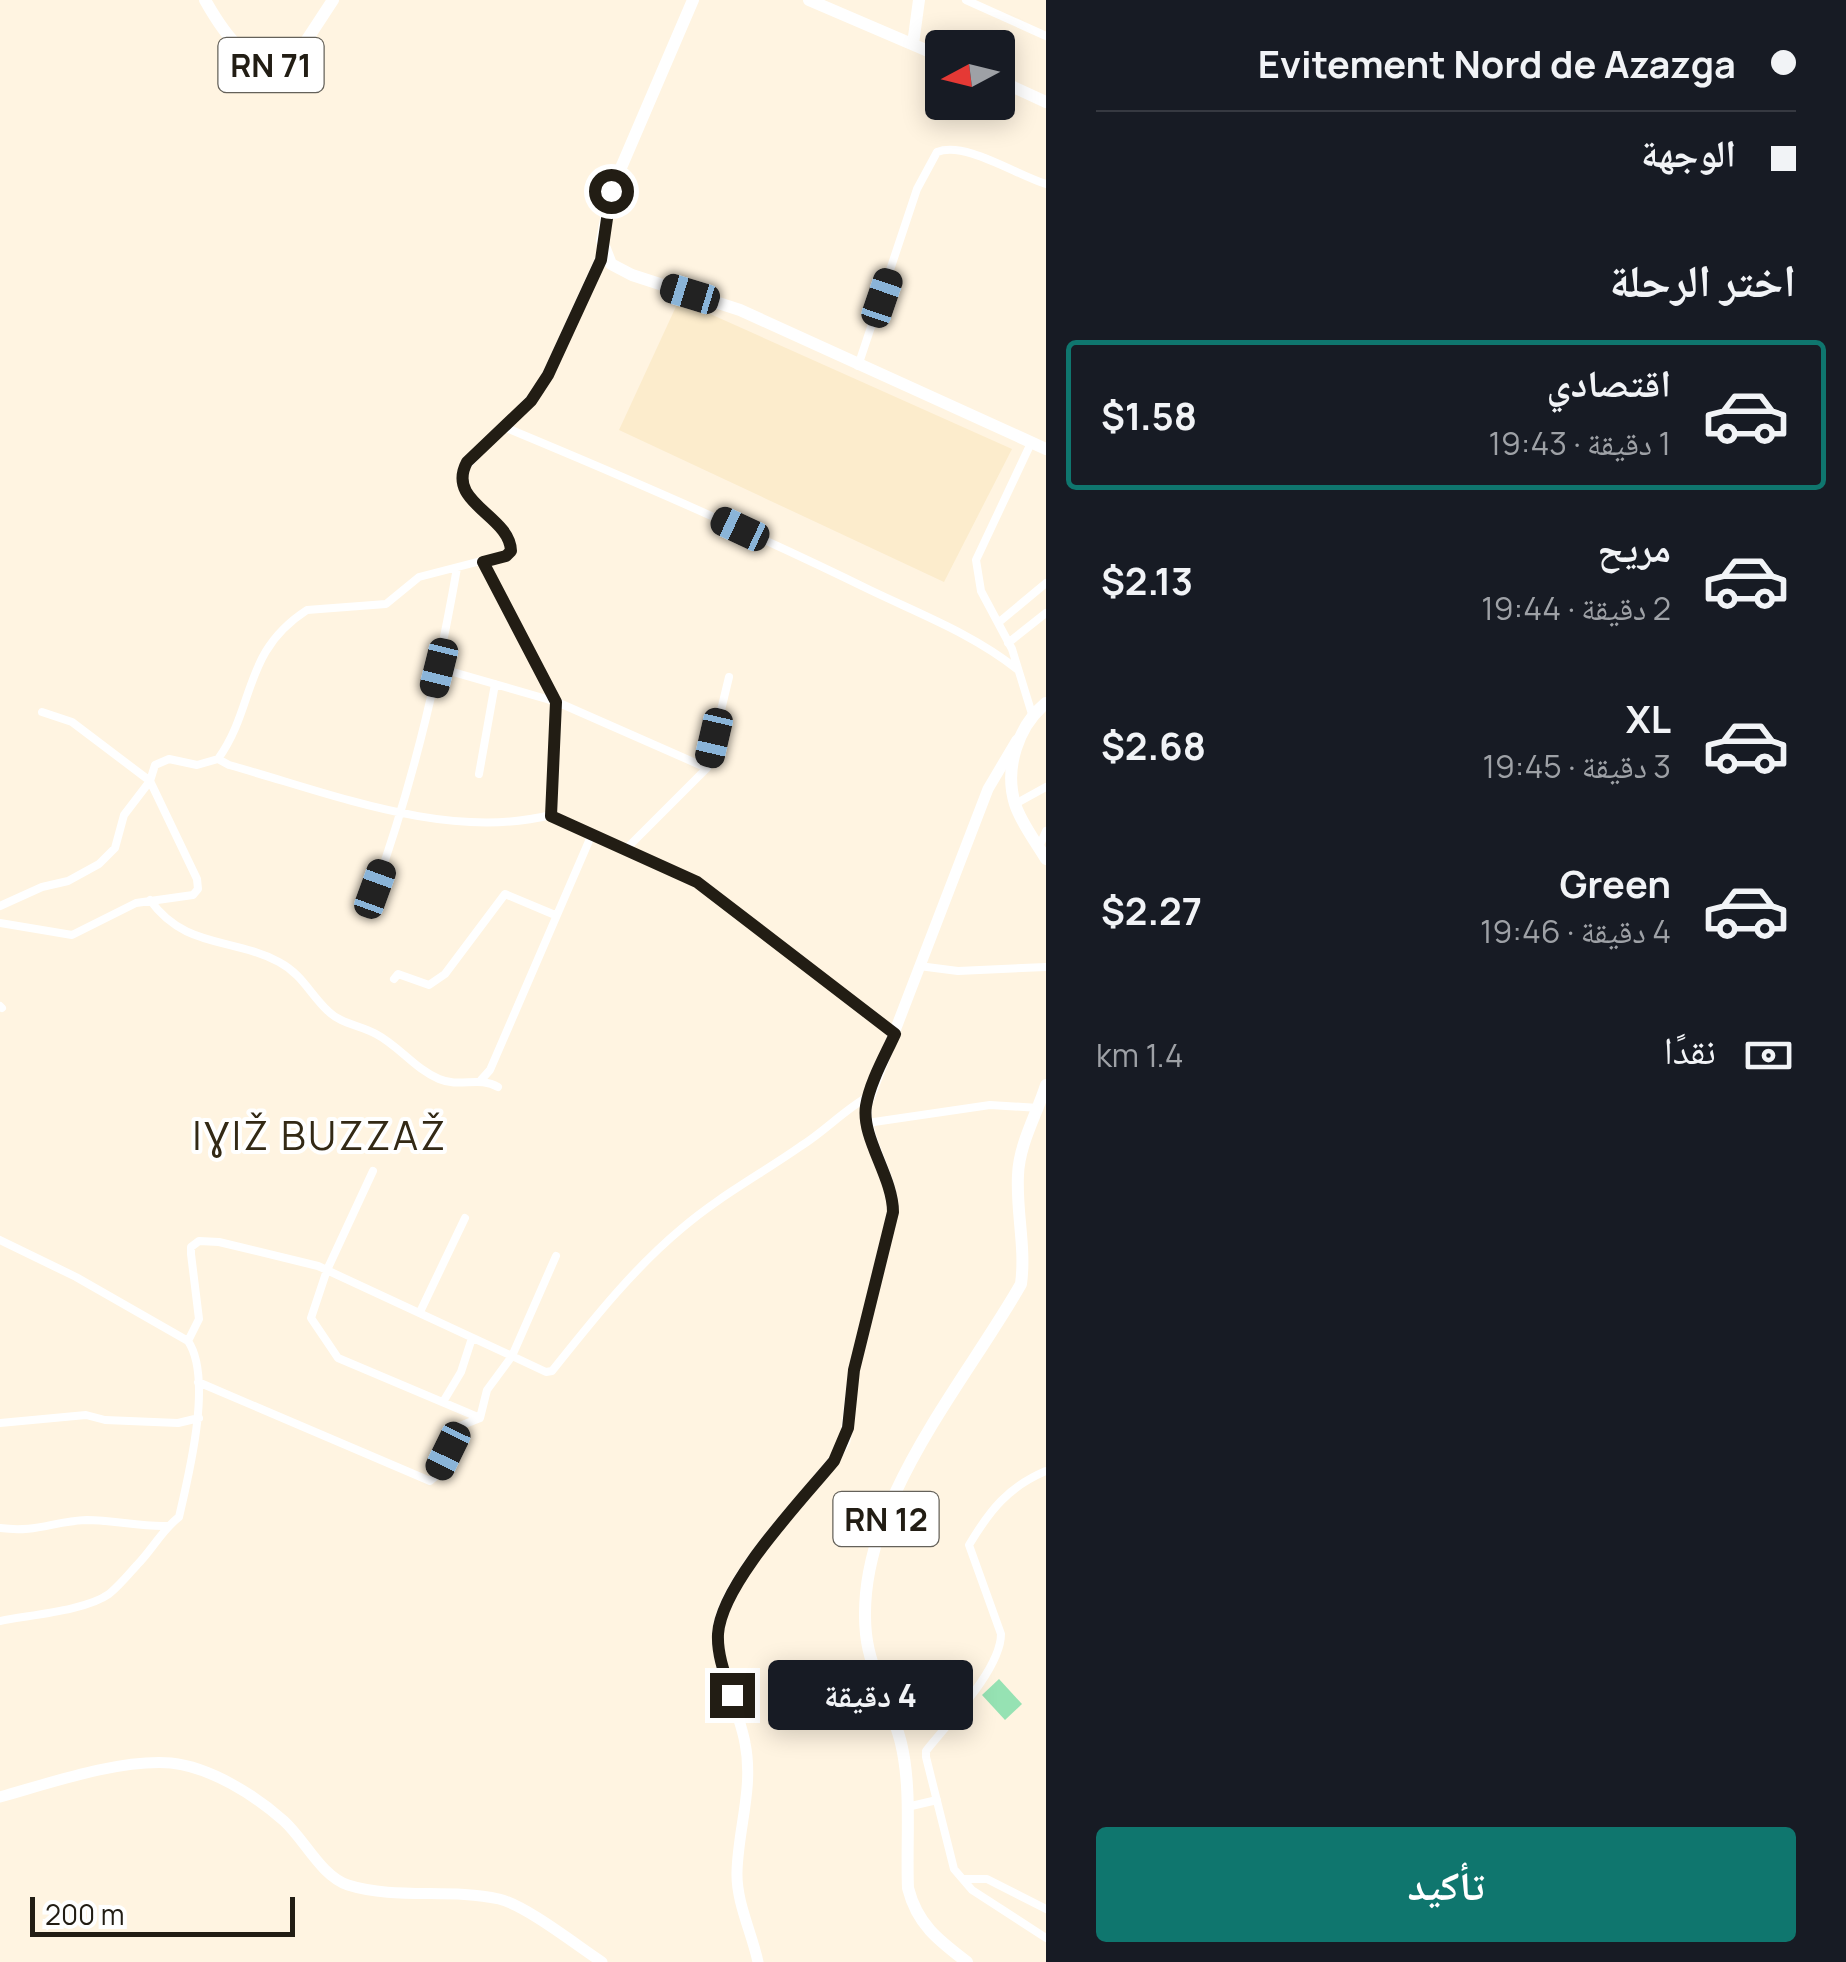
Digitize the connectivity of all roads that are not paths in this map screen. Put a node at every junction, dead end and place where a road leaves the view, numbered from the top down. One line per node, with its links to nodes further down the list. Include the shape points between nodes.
1 (206, 0): 2 (main road, RN 71, via 250,58 275,65 293,61)
2 (333, 0)
3 (693, 0): 13 (main road, via 611,191)
4 (809, 0): 8 (main road)
5 (919, 0): 8 (main road)
6 (966, 0): 7 (street)
7 (1046, 36)
8 (914, 44): 9 (main road)
9 (925, 49)
10 (1015, 88): 11 (main road)
11 (1046, 102)
12 (1046, 184): 14 (street, via 966,152 936,152 917,189)
13 (603, 250): 14 (main road, via 618,269 740,310); 15 (street, via 544,382)
14 (858, 366): 16 (main road)
15 (504, 427): 18 (street, via 462,475 470,498 510,540 506,556); 25 (street, via 803,557 980,644)
16 (1032, 442): 17 (main road); 22 (street, via 976,560 981,591)
17 (1046, 448)
18 (483, 562): 19 (street); 28 (street)
19 (457, 568): 24 (street); 33 (street, via 420,578 386,604 317,607 298,616 259,660)
20 (1046, 583): 22 (street)
21 (1046, 613): 23 (street)
22 (998, 623): 23 (street)
23 (1008, 643): 25 (street)
24 (439, 668): 27 (street); 39 (street)
25 (1018, 670): 31 (street)
26 (729, 677): 34 (street)
27 (495, 684): 28 (street); 35 (street)
28 (556, 702): 34 (street); 40 (street)
29 (1046, 704): 31 (main road)
30 (42, 712): 36 (street, via 72,722)
31 (1032, 714): 32 (main road)
32 (1019, 737): 38 (main road); 50 (street, via 988,790)
33 (218, 758): 36 (street, via 197,765 164,760); 39 (street)
34 (707, 768): 43 (street)
35 (479, 774)
36 (150, 781): 46 (street, via 198,884 192,895); 47 (street, via 99,864)
37 (1046, 787): 38 (street)
38 (1015, 804): 44 (main road)
39 (403, 812): 40 (street, via 468,824); 45 (street)
40 (551, 816): 42 (street)
41 (1046, 831): 44 (street)
42 (592, 834): 43 (street); 48 (street)
43 (625, 850): 53 (street, via 697,882)
44 (1043, 853)
45 (375, 889)
46 (150, 900): 49 (street, via 72,935); 54 (street, via 184,932 294,970 331,1014 388,1041 432,1076)
47 (0, 906)
48 (555, 914): 52 (street, via 506,894 445,974 430,985 404,974); 54 (street)
49 (0, 923)
50 (919, 966): 51 (street); 53 (street)
51 (1046, 966)
52 (394, 979)
53 (895, 1034): 57 (street)
54 (481, 1080): 56 (street)
55 (1046, 1085): 58 (main road, RN 12)
56 (498, 1087)
57 (869, 1096): 59 (street); 68 (street, via 681,1228 612,1297 552,1371)
58 (1038, 1108): 59 (street, via 990,1105); 80 (main road, RN 12, via 1018,1174 1021,1284 928,1432 872,1562 865,1632 902,1748)
59 (867, 1124): 85 (street, via 893,1212 854,1370 844,1442 747,1569 718,1631 748,1765 737,1883)
60 (374, 1171): 64 (street)
61 (465, 1218): 65 (street)
62 (0, 1240): 67 (street)
63 (556, 1256): 68 (street)
64 (327, 1270): 65 (street); 67 (street, via 218,1242 194,1243 200,1319); 70 (street, via 311,1318 334,1354)
65 (420, 1312): 66 (street)
66 (472, 1338): 68 (street); 70 (street)
67 (188, 1341): 69 (street, via 196,1352)
68 (512, 1356): 72 (street, via 487,1390)
69 (198, 1382): 71 (street); 72 (street, via 430,1480 460,1426)
70 (443, 1402): 72 (street)
71 (199, 1418): 73 (street, via 178,1423 86,1415); 75 (street, via 178,1517)
72 (480, 1418)
73 (0, 1423)
74 (1046, 1471): 79 (street, via 991,1509 970,1544 1001,1645 926,1752)
75 (166, 1526): 76 (street, via 90,1520 25,1532); 77 (street, via 106,1596)
76 (0, 1528)
77 (0, 1621)
78 (0, 1798): 84 (street, via 136,1765 188,1766 268,1809 338,1881 496,1898)
79 (937, 1800): 80 (street); 81 (street, via 954,1868)
80 (907, 1808): 86 (main road, RN 12, via 913,1909 924,1927)
81 (964, 1880): 82 (street, via 987,1879); 83 (street)
82 (1046, 1909)
83 (1046, 1938)
84 (602, 1962)
85 (758, 1962)
86 (967, 1962)

